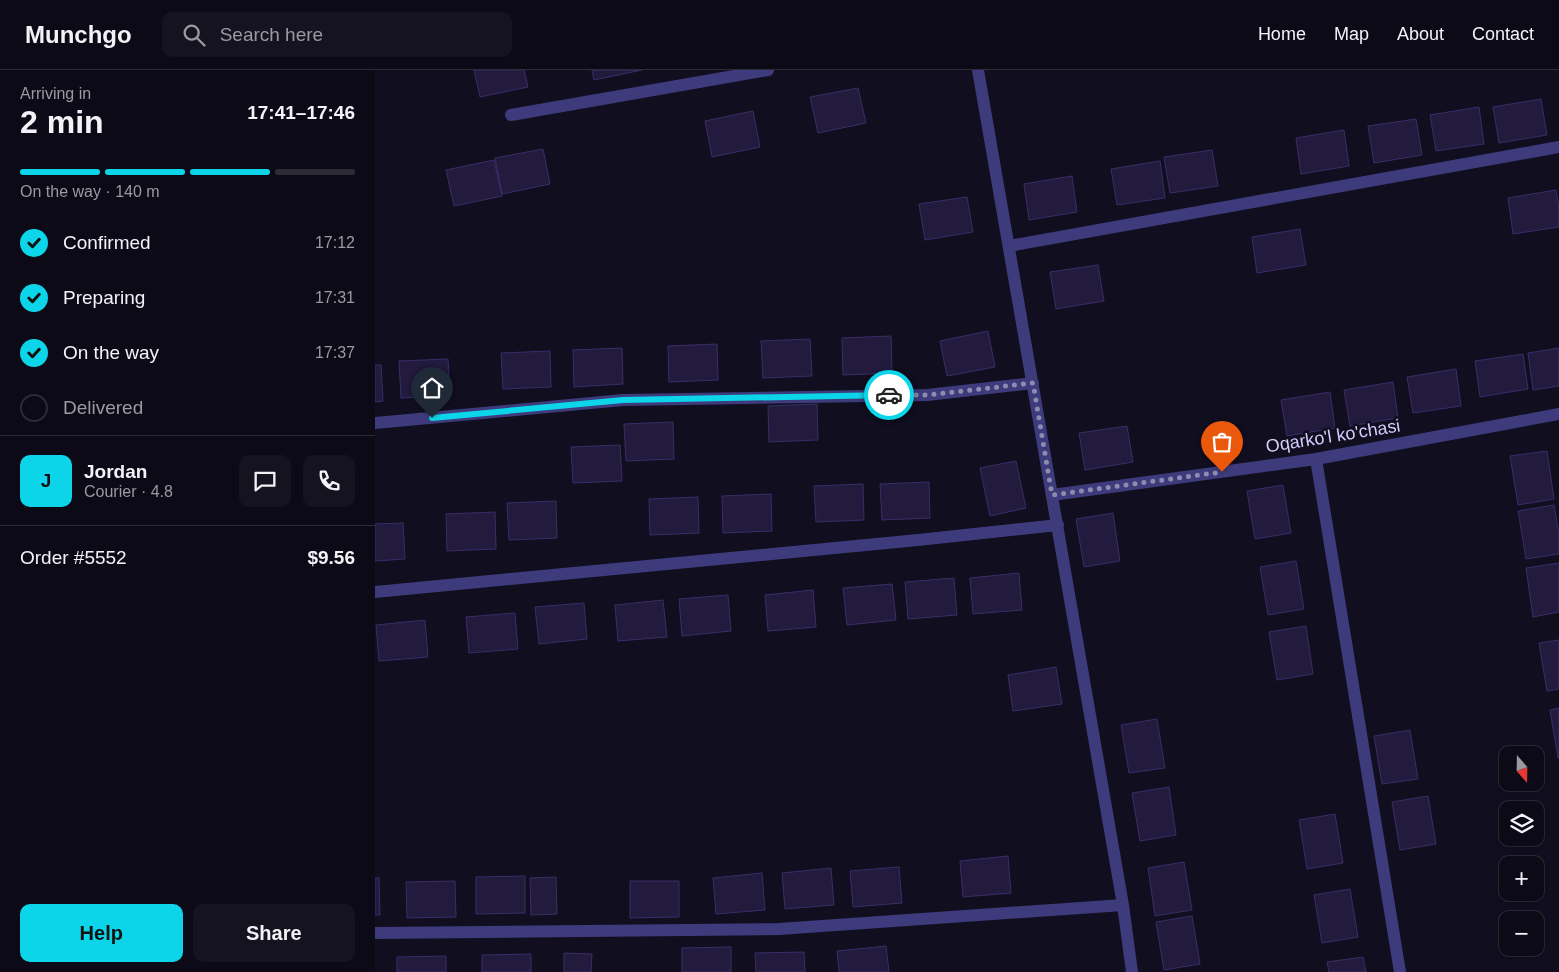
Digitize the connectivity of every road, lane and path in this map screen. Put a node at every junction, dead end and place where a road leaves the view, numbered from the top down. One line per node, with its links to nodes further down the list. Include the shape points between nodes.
1 (768, 70): 3 (street)
2 (978, 70): 5 (street)
3 (511, 116)
4 (1559, 147): 5 (street)
5 (1009, 246): 6 (street)
6 (1033, 383): 8 (street, via 927,395 623,400); 10 (street)
7 (1559, 414): 9 (street, Oqarko'l ko'chasi)
8 (375, 423)
9 (1316, 458): 10 (street, Oqarko'l ko'chasi); 16 (street)
10 (1052, 495): 11 (street)
11 (1058, 525): 12 (street); 13 (street)
12 (375, 592)
13 (1123, 905): 14 (street, via 779,929); 15 (street)
14 (375, 934)
15 (1132, 972)
16 (1400, 972)

